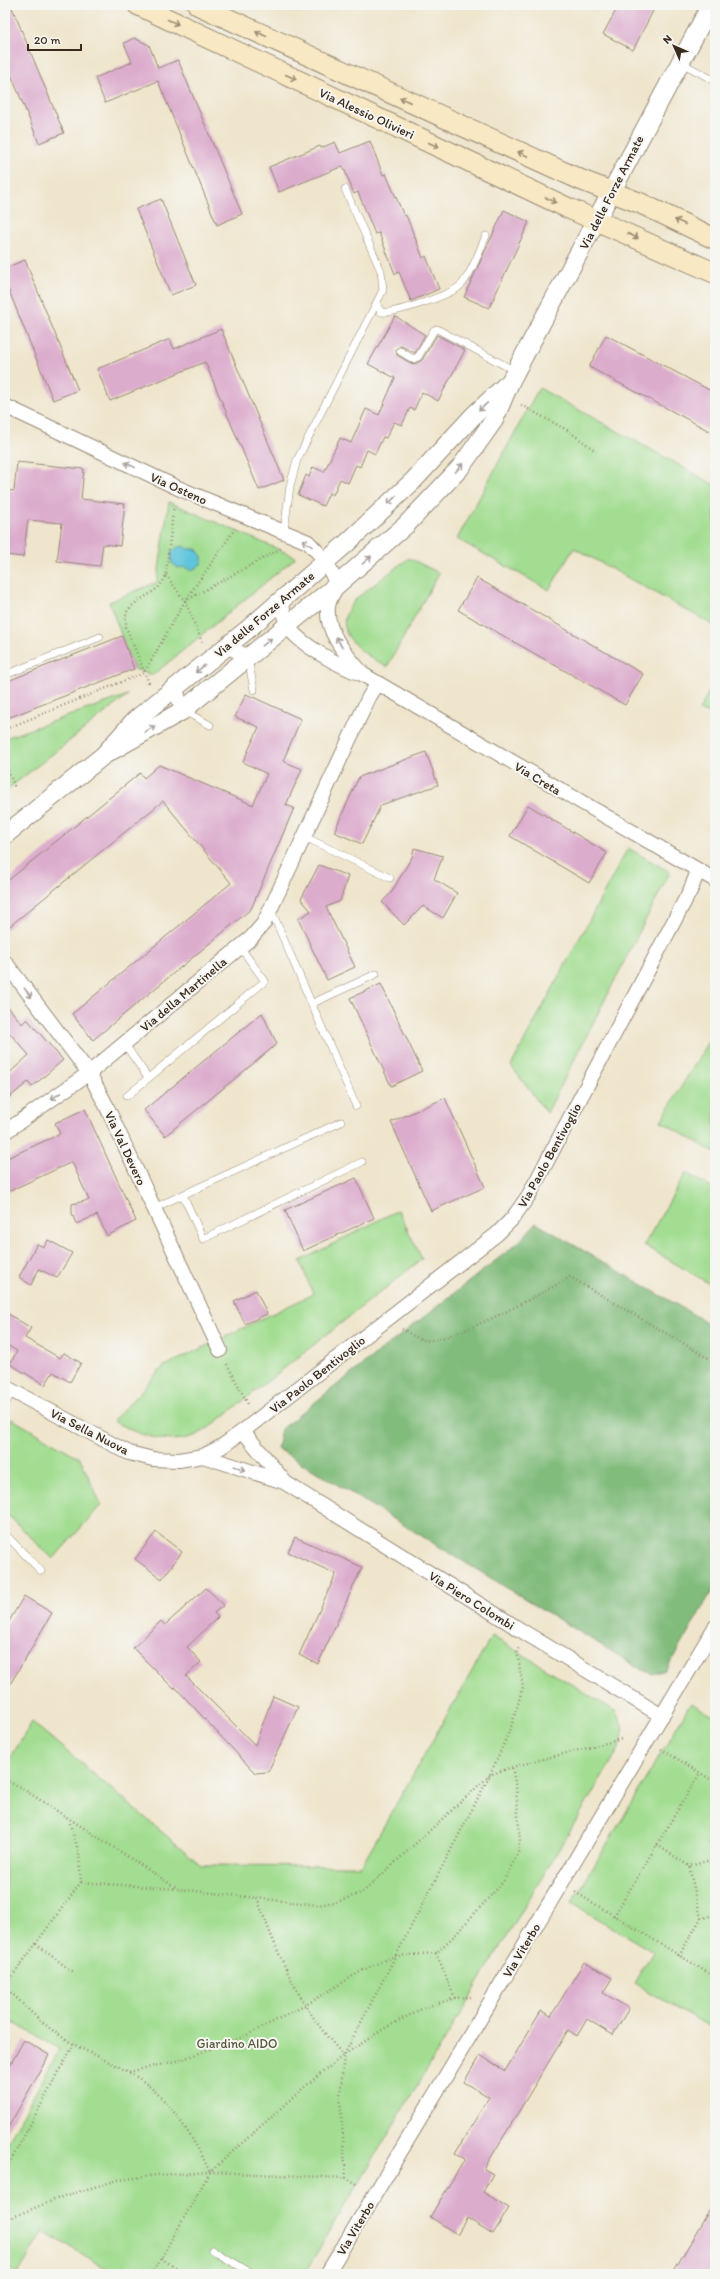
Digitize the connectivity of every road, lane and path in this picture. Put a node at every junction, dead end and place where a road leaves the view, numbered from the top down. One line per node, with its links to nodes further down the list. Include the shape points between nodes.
1 (138, 5): 8 (main road, Via Alessio Olivieri, one-way to 8)
2 (198, 5): 7 (main road, one-way to 2)
3 (711, 5): 4 (street, Via delle Forze Armate)
4 (680, 62): 5 (lane); 7 (street, Via delle Forze Armate)
5 (715, 81)
6 (345, 189): 12 (lane, via 380,271 383,290)
7 (610, 192): 8 (street, Via delle Forze Armate); 10 (main road, one-way to 7)
8 (597, 221): 11 (main road, Via Alessio Olivieri, one-way to 11); 14 (street, Via delle Forze Armate)
9 (486, 236): 12 (lane, via 465,280 454,290 393,313 381,312)
10 (715, 238)
11 (715, 273)
12 (377, 304): 20 (lane, via 297,460 290,486)
13 (400, 352): 14 (lane, via 413,358 418,357 437,329)
14 (514, 376): 22 (street, Via delle Forze Armate, one-way to 22, via 413,481); 24 (street, Via delle Forze Armate, one-way to 14, via 406,525 460,468 494,420)
15 (521, 405): 17 (path, via 567,430)
16 (5, 406): 20 (street, Via Osteno, one-way to 16, via 178,488)
17 (596, 451)
18 (174, 500): 23 (path)
19 (237, 527): 26 (path)
20 (284, 531): 22 (street, Via Osteno, one-way to 20, via 308,542)
21 (282, 548): 26 (path)
22 (326, 561): 24 (street, Via Osteno); 25 (street, Via delle Forze Armate)
23 (166, 575): 26 (path); 32 (path, via 162,585 155,592 136,602 126,613 126,627)
24 (337, 585): 27 (street, Via delle Forze Armate); 33 (street, Via Creta, one-way to 24, via 345,654 329,619 329,603)
25 (281, 600): 27 (street); 30 (street, Via delle Forze Armate)
26 (185, 601): 29 (path); 32 (path)
27 (287, 625): 31 (street, Via delle Forze Armate, one-way to 27); 33 (street, Via Creta, via 300,639 345,668)
28 (100, 637): 34 (lane)
29 (202, 642)
30 (227, 646): 31 (street); 37 (street, Via delle Forze Armate, one-way to 37)
31 (248, 657): 38 (lane); 39 (street, Via delle Forze Armate)
32 (144, 673): 35 (path); 41 (path)
33 (362, 674): 36 (street, Via Creta)
34 (5, 675)
35 (149, 683)
36 (378, 683): 46 (street, Via della Martinella, via 369,697); 47 (street, Via Creta)
37 (176, 688): 39 (street); 42 (street, Via delle Forze Armate, via 135,720)
38 (254, 690)
39 (182, 711): 40 (lane); 42 (street, Via delle Forze Armate, one-way to 39)
40 (210, 724)
41 (5, 729)
42 (104, 755): 45 (street, Via delle Forze Armate)
43 (5, 763): 44 (path)
44 (15, 788)
45 (5, 835)
46 (305, 837): 48 (lane); 50 (street, Via della Martinella)
47 (698, 871): 49 (street, Via Creta); 71 (street, Via Paolo Bentivoglio, via 529,1196 512,1219 497,1234)
48 (390, 878)
49 (715, 880)
50 (271, 908): 51 (street, Via della Martinella, via 264,923); 54 (lane)
51 (240, 947): 55 (street, Via della Martinella); 57 (lane, Via Val Devero, via 265,982)
52 (5, 962): 56 (street, Via Val Devero, one-way to 56)
53 (376, 974): 54 (lane)
54 (312, 1003): 59 (lane)
55 (124, 1043): 56 (street, Via della Martinella); 57 (lane)
56 (88, 1074): 61 (street, Via della Martinella, one-way to 61); 64 (street, Via Val Devero, via 106,1105)
57 (148, 1078): 58 (lane, Via Val Devero)
58 (127, 1096)
59 (356, 1106)
60 (341, 1122): 63 (lane)
61 (5, 1132)
62 (362, 1162): 63 (lane, via 203,1239)
63 (183, 1195): 64 (lane)
64 (154, 1208): 66 (street, Via Val Devero)
65 (402, 1329): 67 (path, via 424,1340 441,1338 510,1310 570,1277)
66 (220, 1350): 70 (path)
67 (715, 1362)
68 (8, 1389): 69 (lane); 72 (street, Via Sella Nuova, via 129,1452 153,1459 179,1460)
69 (5, 1404)
70 (248, 1404)
71 (244, 1431): 72 (street, Via Sella Nuova); 73 (street, Via Piero Colombi)
72 (203, 1456): 73 (street, Via Piero Colombi, one-way to 73)
73 (284, 1482): 77 (street, Via Piero Colombi)
74 (5, 1534): 75 (lane)
75 (41, 1571)
76 (715, 1627): 78 (street, Via Viterbo)
77 (527, 1634): 78 (street, Via Piero Colombi); 83 (path, via 517,1651 523,1687 512,1727)
78 (662, 1716): 121 (street, Via Viterbo)
79 (622, 1739): 81 (path)
80 (661, 1749): 82 (path)
81 (512, 1767): 83 (path); 99 (path, via 520,1841 518,1853 503,1882)
82 (700, 1772): 85 (path); 88 (path)
83 (490, 1775): 94 (path, via 362,1892 340,1901 318,1905); 100 (path)
84 (5, 1780): 86 (path, via 20,1787)
85 (715, 1782)
86 (69, 1820): 91 (path, via 80,1853); 92 (path)
87 (710, 1841): 89 (path)
88 (657, 1845): 90 (path); 96 (path)
89 (715, 1860): 90 (path)
90 (689, 1866): 97 (path)
91 (81, 1882): 92 (path); 98 (path)
92 (178, 1889): 94 (path)
93 (575, 1892): 96 (path)
94 (257, 1898): 107 (path, via 270,1933)
95 (715, 1915): 97 (path)
96 (614, 1916): 101 (path)
97 (701, 1918): 101 (path)
98 (36, 1944): 102 (path); 104 (path)
99 (436, 1953): 100 (path); 106 (path)
100 (394, 1956): 107 (path, via 362,1970); 109 (path)
101 (679, 1956): 103 (path)
102 (72, 1972)
103 (715, 1978)
104 (5, 1987): 108 (path, via 55,2032)
105 (471, 1997): 106 (path)
106 (455, 1998): 109 (path, via 423,2008 385,2028)
107 (306, 2005): 109 (path, via 333,2044); 110 (path, via 243,2037 180,2060)
108 (74, 2044): 110 (path); 111 (path)
109 (344, 2055): 112 (path, via 254,2130); 113 (path, via 340,2097)
110 (129, 2072): 112 (path, via 176,2113 191,2134)
111 (5, 2171)
112 (210, 2172): 113 (path); 115 (path, via 118,2180 64,2196); 117 (path)
113 (346, 2178): 114 (path)
114 (359, 2185)
115 (5, 2220)
116 (212, 2250): 120 (lane)
117 (161, 2259): 118 (path); 119 (path)
118 (152, 2274)
119 (188, 2274)
120 (253, 2274)
121 (327, 2274)

